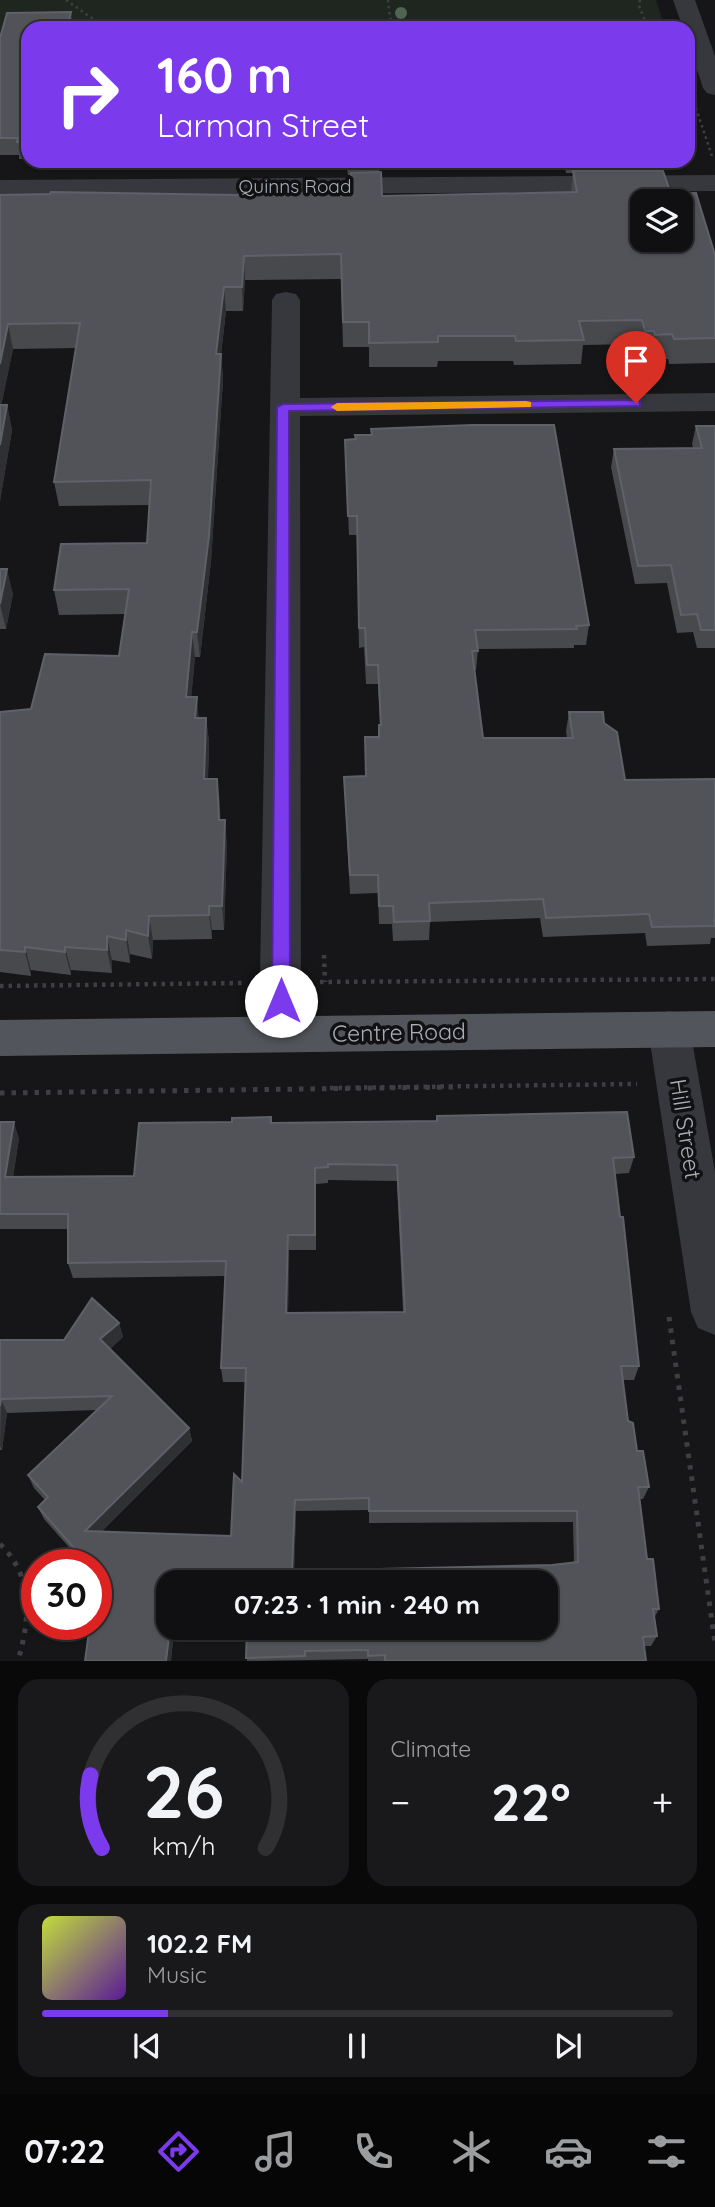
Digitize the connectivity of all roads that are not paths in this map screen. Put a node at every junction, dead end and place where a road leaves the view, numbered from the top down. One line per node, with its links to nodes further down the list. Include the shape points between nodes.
1 (686, 7): 2 (street)
2 (712, 13)
3 (695, 32): 4 (street)
4 (715, 88)
5 (715, 183): 6 (street, Quinns Road)
6 (0, 188)
7 (286, 300): 9 (street)
8 (715, 402): 9 (street)
9 (283, 407): 12 (street)
10 (715, 1029): 11 (main road, Centre Road)
11 (669, 1030): 12 (main road, Centre Road); 14 (street, Hill Street, via 651,1088)
12 (280, 1034): 13 (main road, Centre Road)
13 (0, 1038)
14 (715, 1312)

